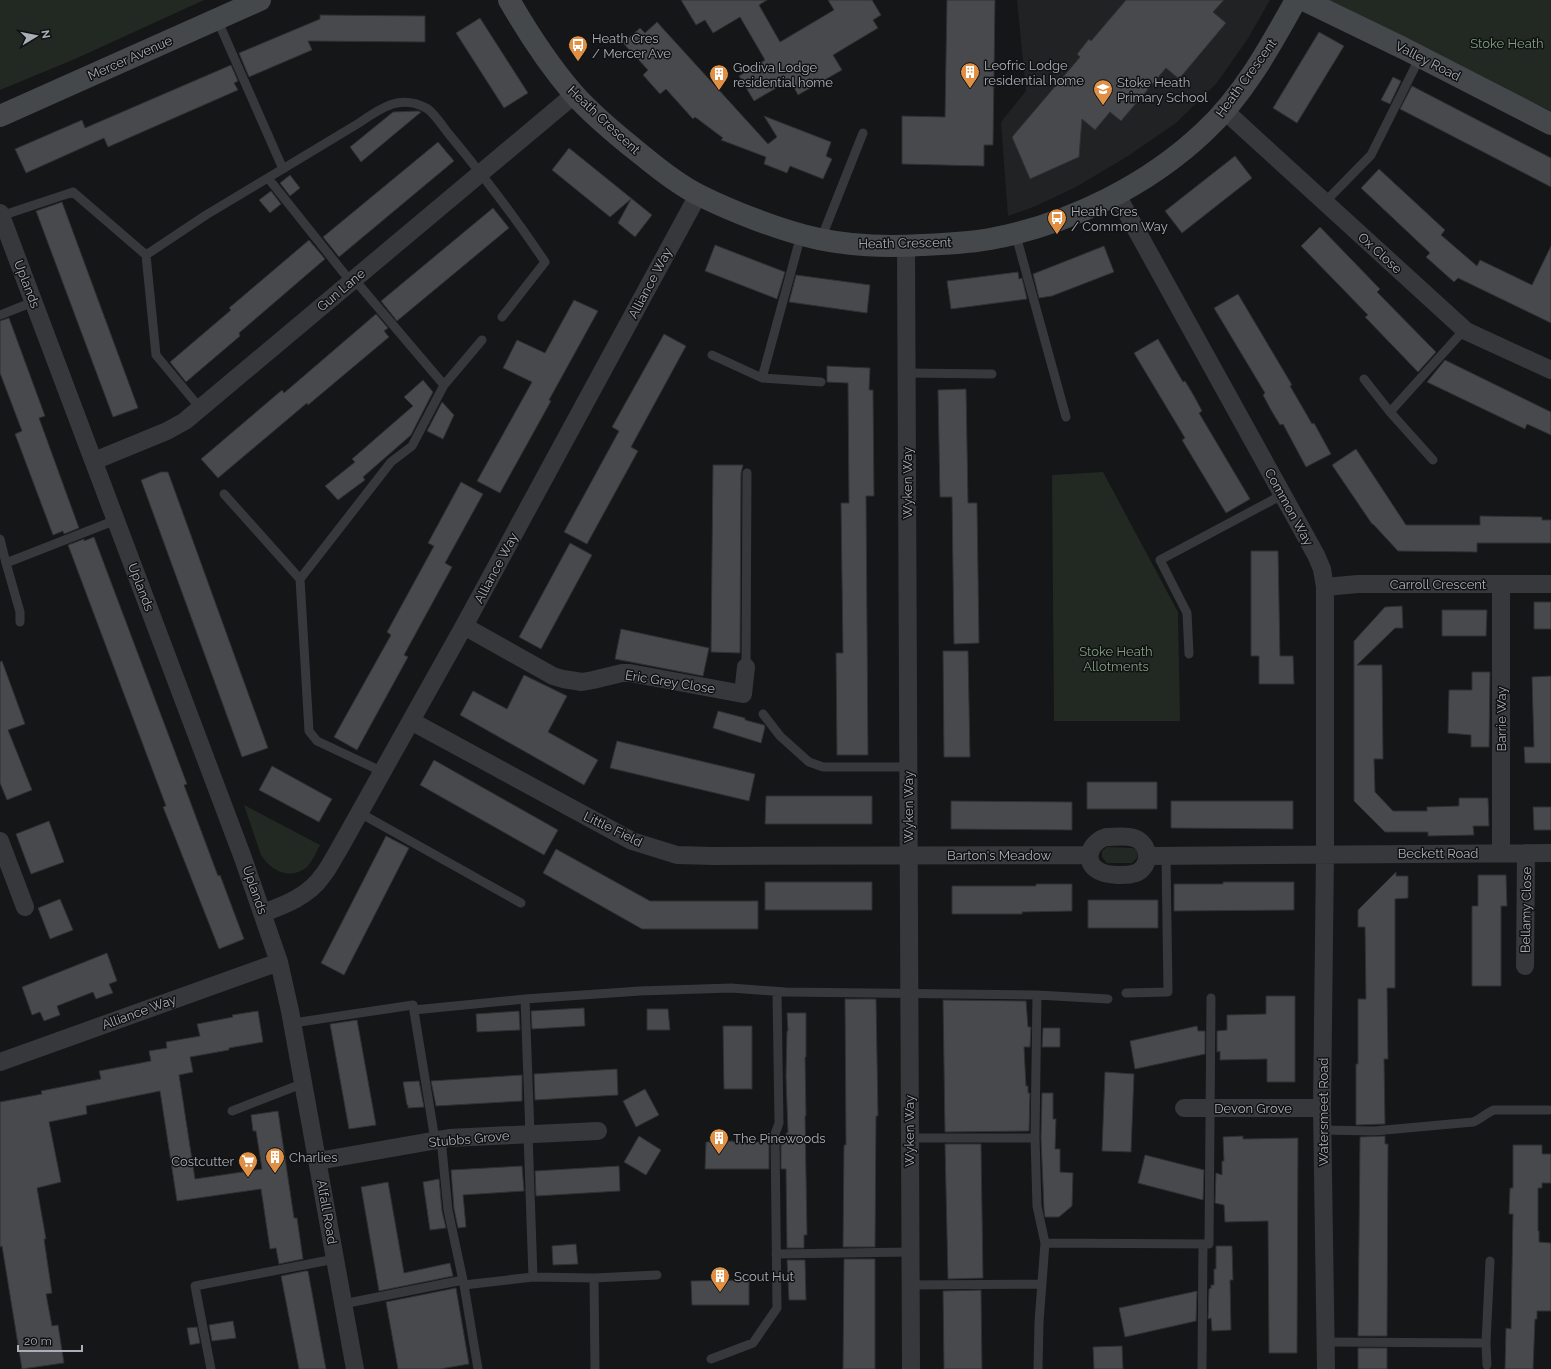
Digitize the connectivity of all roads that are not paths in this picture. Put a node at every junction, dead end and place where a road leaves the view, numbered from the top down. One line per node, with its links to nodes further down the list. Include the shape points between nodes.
1 (260, 0): 5 (street, Mercer Avenue)
2 (509, 0): 7 (street, Heath Crescent, via 545,56)
3 (1296, 0): 8 (street, Heath Crescent, via 1252,75)
4 (1304, 0): 6 (street, Valley Road)
5 (217, 19): 9 (street, Mercer Avenue); 12 (lane)
6 (1420, 57): 10 (street, Valley Road); 17 (lane, via 1371,155)
7 (574, 94): 13 (street, Gun Lane); 16 (street, Heath Crescent, via 619,138)
8 (1225, 111): 15 (street, Heath Crescent, via 1187,146 1142,180); 17 (street, Ox Close)
9 (0, 116)
10 (1551, 124)
11 (862, 133): 20 (lane)
12 (283, 169): 13 (lane, via 382,107 409,103 427,108); 14 (lane)
13 (481, 173): 23 (street, Gun Lane); 26 (lane, via 545,262)
14 (268, 178): 22 (lane); 23 (lane)
15 (1117, 194): 19 (street, Heath Crescent, via 1038,227); 44 (street, Common Way)
16 (698, 195): 20 (street, Heath Crescent, via 750,217); 53 (street, Alliance Way)
17 (1325, 202): 27 (street, Ox Close)
18 (1, 215): 22 (lane, via 73,192); 24 (street, Uplands)
19 (1015, 232): 21 (street, Heath Crescent, via 995,238); 39 (lane)
20 (811, 237): 21 (street, Heath Crescent, via 859,245); 33 (lane)
21 (906, 246): 31 (street, Wyken Way)
22 (146, 255): 37 (lane, via 156,355)
23 (352, 281): 36 (lane); 37 (street, Gun Lane)
24 (33, 302): 25 (lane); 41 (street, Uplands)
25 (0, 315)
26 (502, 317)
27 (1464, 330): 30 (street, Ox Close); 38 (lane)
28 (482, 340): 36 (lane)
29 (712, 355): 33 (lane)
30 (1551, 370)
31 (907, 373): 32 (lane); 58 (street, Wyken Way)
32 (992, 374)
33 (762, 378): 35 (lane)
34 (1364, 379): 38 (lane)
35 (820, 382)
36 (444, 386): 48 (lane, via 412,446 391,462)
37 (200, 408): 41 (street, Gun Lane, via 177,426)
38 (1390, 412): 40 (lane)
39 (1066, 417)
40 (1432, 460)
41 (94, 461): 45 (street, Uplands)
42 (747, 472): 55 (lane)
43 (224, 494): 48 (lane)
44 (1282, 495): 51 (street, Common Way, via 1316,555); 54 (lane, via 1160,560 1186,613)
45 (116, 520): 47 (lane); 73 (street, Uplands)
46 (0, 539): 47 (lane)
47 (6, 563): 52 (lane, via 20,612)
48 (300, 579): 59 (lane, via 309,731 317,741)
49 (1501, 584): 50 (street, Carroll Crescent); 51 (street, Carroll Crescent, via 1358,584); 62 (street, Barrie Way)
50 (1551, 584)
51 (1325, 587): 66 (street, Common Way)
52 (20, 622)
53 (464, 626): 55 (street, Eric Grey Close, via 553,676 574,681 630,673 743,694); 57 (street, Alliance Way)
54 (1189, 654)
55 (746, 666)
56 (763, 714): 58 (lane, via 780,736 809,762 823,767)
57 (411, 721): 59 (street, Alliance Way); 67 (street, Little Field, via 632,841 677,855)
58 (908, 767): 67 (street, Wyken Way)
59 (383, 772): 60 (street, Alliance Way)
60 (360, 813): 71 (lane); 73 (street, Alliance Way, via 316,884 300,897)
61 (0, 841): 70 (street)
62 (1501, 853): 63 (street, Beckett Road); 66 (street, Beckett Road)
63 (1526, 853): 64 (street, Beckett Road); 75 (street, Bellamy Close)
64 (1551, 853)
65 (1090, 854): 67 (street, Barton's Meadow); 68 (street, via 1092,845 1106,837 1133,838 1140,841 1145,846); 68 (street, via 1092,865 1099,871 1131,874 1140,871)
66 (1325, 854): 69 (street); 89 (street, Watersmeet Road)
67 (908, 856): 78 (street, Wyken Way)
68 (1148, 856): 69 (street)
69 (1166, 856): 77 (lane, via 1168,992)
70 (3, 861): 72 (street)
71 (520, 902)
72 (25, 907)
73 (263, 913): 74 (street, Uplands)
74 (279, 962): 84 (street, Alfall Road); 85 (street, Alliance Way)
75 (1525, 966)
76 (777, 992): 78 (lane); 81 (lane, via 731,988); 102 (lane, via 779,1124 774,1134)
77 (1126, 993)
78 (909, 995): 79 (lane); 95 (street, Wyken Way)
79 (1037, 995): 82 (lane); 96 (lane)
80 (1211, 998): 88 (lane)
81 (525, 999): 83 (lane); 94 (lane)
82 (1108, 999)
83 (414, 1010): 84 (lane, via 413,1004); 97 (lane)
84 (293, 1023): 86 (street, Alfall Road)
85 (0, 1062)
86 (304, 1083): 91 (lane); 98 (street, Alfall Road)
87 (1184, 1108): 88 (street, Devon Grove)
88 (1211, 1108): 89 (street, Devon Grove); 100 (lane, via 1209,1244)
89 (1322, 1108): 92 (street, Watersmeet Road)
90 (1549, 1110): 92 (lane, via 1494,1110 1474,1122 1405,1129)
91 (232, 1112)
92 (1322, 1130): 112 (street, Watersmeet Road)
93 (598, 1131): 94 (street, Stubbs Grove)
94 (529, 1134): 97 (street, Stubbs Grove); 106 (lane)
95 (909, 1138): 96 (lane); 101 (street, Wyken Way)
96 (1035, 1138): 99 (lane, via 1036,1206)
97 (438, 1140): 98 (street, Stubbs Grove); 108 (lane, via 448,1210)
98 (318, 1160): 103 (street, Alfall Road)
99 (1044, 1244): 100 (lane); 109 (lane)
100 (1202, 1244): 122 (lane)
101 (910, 1252): 102 (lane); 110 (street, Wyken Way)
102 (776, 1254): 114 (lane, via 777,1308 753,1343)
103 (335, 1259): 111 (street, Alfall Road); 116 (lane, via 195,1286)
104 (1490, 1261): 113 (lane)
105 (657, 1275): 107 (lane)
106 (533, 1277): 107 (lane); 108 (lane)
107 (594, 1278): 119 (lane)
108 (463, 1282): 111 (lane); 118 (lane)
109 (1042, 1284): 110 (lane); 121 (lane)
110 (910, 1285): 120 (street, Wyken Way)
111 (343, 1304): 117 (street, Alfall Road)
112 (1325, 1342): 113 (lane); 123 (street, Watersmeet Road)
113 (1486, 1343): 115 (lane)
114 (711, 1359)
115 (1487, 1365)
116 (211, 1369)
117 (355, 1369)
118 (478, 1369)
119 (595, 1369)
120 (911, 1369)
121 (1038, 1369)
122 (1202, 1369)
123 (1326, 1369)

